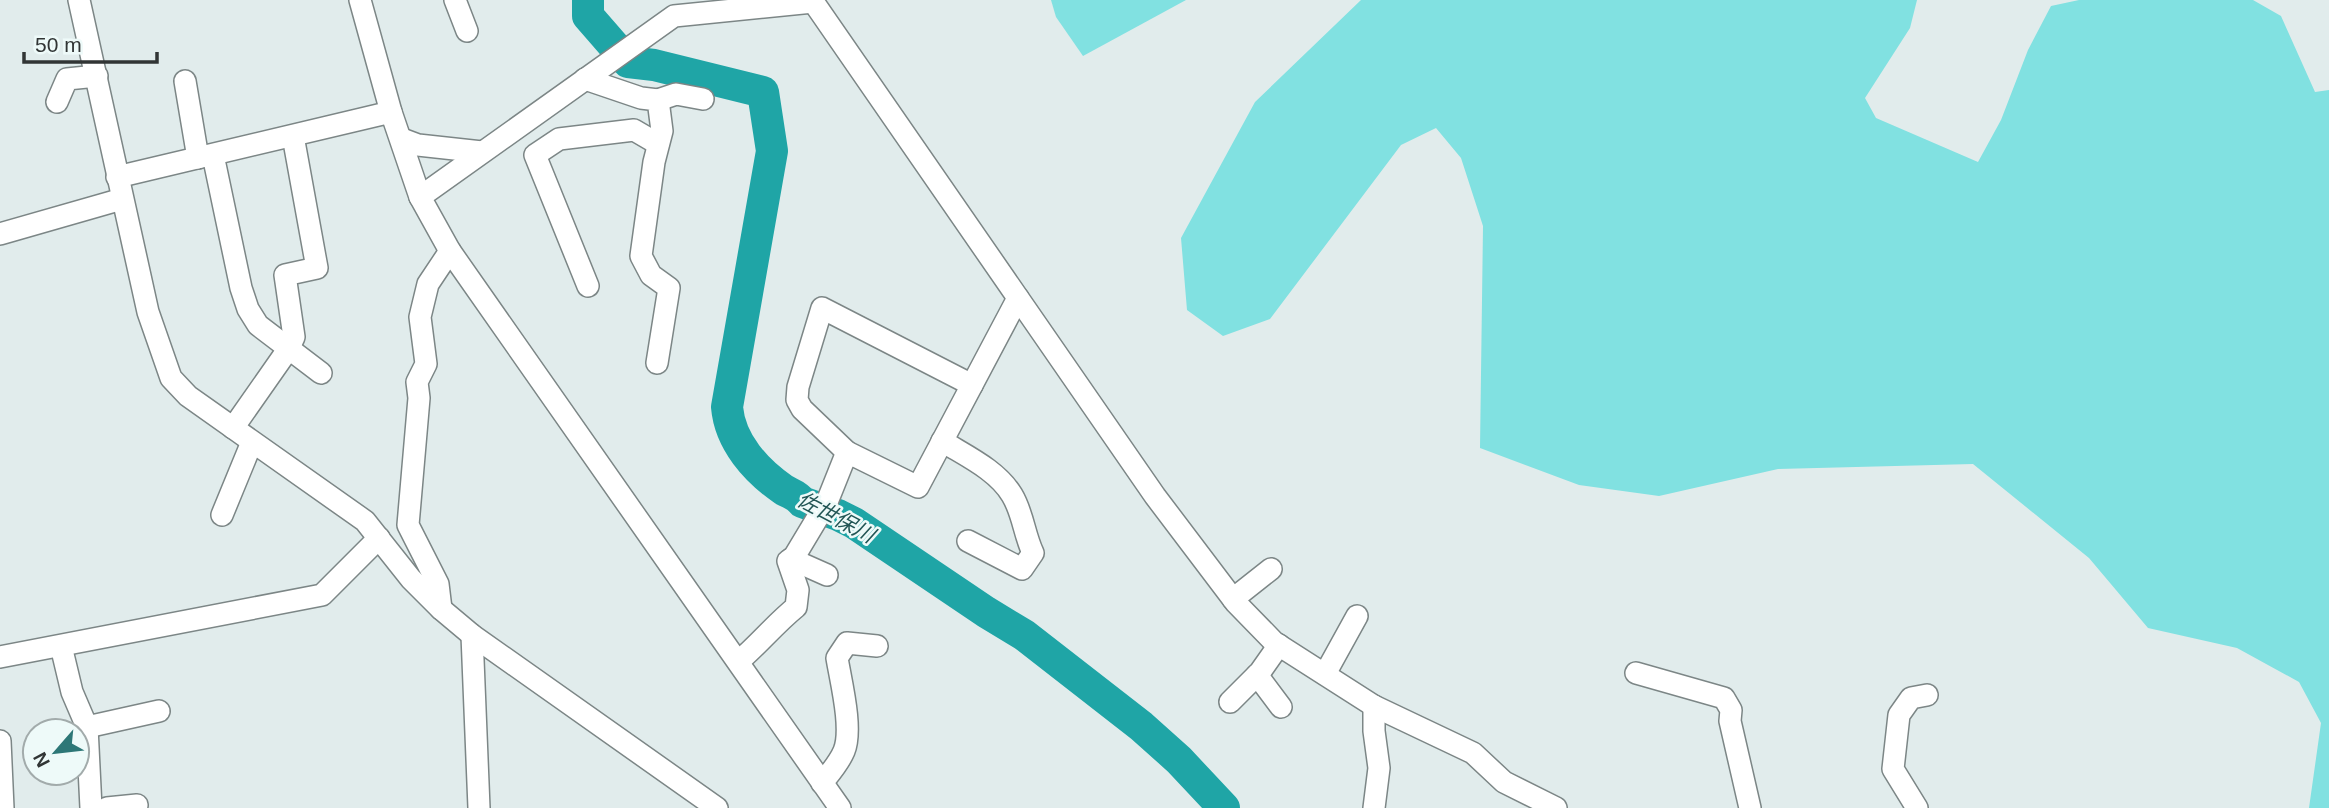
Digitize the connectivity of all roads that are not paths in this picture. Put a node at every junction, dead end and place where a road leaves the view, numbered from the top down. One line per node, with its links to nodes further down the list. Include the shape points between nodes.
1 (79, 0): 7 (street)
2 (360, 0): 13 (street)
3 (455, 0): 6 (street)
4 (812, 1): 5 (street); 25 (street)
5 (780, 2): 8 (street, via 674,16)
6 (467, 31)
7 (97, 76): 12 (street, via 66,79); 19 (street)
8 (585, 79): 11 (street, via 641,99); 17 (street)
9 (185, 81): 18 (street)
10 (703, 99): 11 (street, via 676,94)
11 (658, 100): 16 (street)
12 (57, 102)
13 (391, 112): 14 (street); 15 (street)
14 (293, 136): 18 (street); 26 (street, via 317,268 285,275 294,337)
15 (401, 139): 17 (street); 20 (street)
16 (659, 144): 24 (street, via 634,130 559,139 535,155); 27 (street, via 641,256 652,275 670,288)
17 (482, 152): 20 (street)
18 (206, 156): 19 (street); 26 (street, via 248,309 258,325)
19 (117, 177): 21 (street)
20 (420, 197): 23 (street)
21 (122, 200): 22 (street); 30 (street, via 148,312 171,378)
22 (0, 234)
23 (450, 251): 41 (street, via 428,284 421,317 426,363 417,382 408,525 438,584); 48 (street)
24 (589, 286)
25 (1018, 298): 29 (street); 40 (street, via 1155,496)
26 (289, 348): 28 (street); 30 (street)
27 (657, 363)
28 (321, 373)
29 (972, 385): 31 (street); 33 (street, via 822,308 797,400)
30 (233, 428): 32 (street)
31 (942, 441): 33 (street, via 918,487); 36 (street, via 997,477 1012,495 1033,552 1022,569)
32 (252, 442): 34 (street); 35 (street, via 365,521)
33 (847, 452): 37 (street, via 827,502)
34 (222, 515)
35 (379, 538): 41 (street); 45 (street, via 323,595)
36 (968, 541)
37 (792, 558): 39 (street); 48 (street, via 788,561 798,590 796,607)
38 (1271, 569): 40 (street)
39 (827, 575)
40 (1233, 599): 44 (street)
41 (441, 609): 43 (street)
42 (1350, 619): 49 (street)
43 (472, 635): 66 (street); 67 (street)
44 (1279, 645): 49 (street); 50 (street)
45 (61, 646): 47 (street); 57 (street)
46 (877, 646): 60 (street, via 847,643 837,658 847,729 845,748)
47 (0, 657)
48 (739, 661): 60 (street)
49 (1325, 674): 54 (street)
50 (1257, 675): 53 (street); 55 (street)
51 (1642, 681): 71 (street, via 1724,698 1731,710)
52 (1927, 695): 72 (street, via 1911,698 1899,715 1893,769)
53 (1230, 702)
54 (1374, 706): 69 (street, via 1379,768); 70 (street, via 1474,753 1504,782)
55 (1281, 707)
56 (159, 711): 58 (street)
57 (83, 717)
58 (91, 726)
59 (0, 741): 63 (street)
60 (822, 783): 68 (street)
61 (90, 787): 64 (street)
62 (137, 804): 65 (street)
63 (3, 808)
64 (91, 808)
65 (107, 808)
66 (479, 808)
67 (716, 808)
68 (840, 808)
69 (1374, 808)
70 (1556, 808)
71 (1750, 808)
72 (1917, 808)

